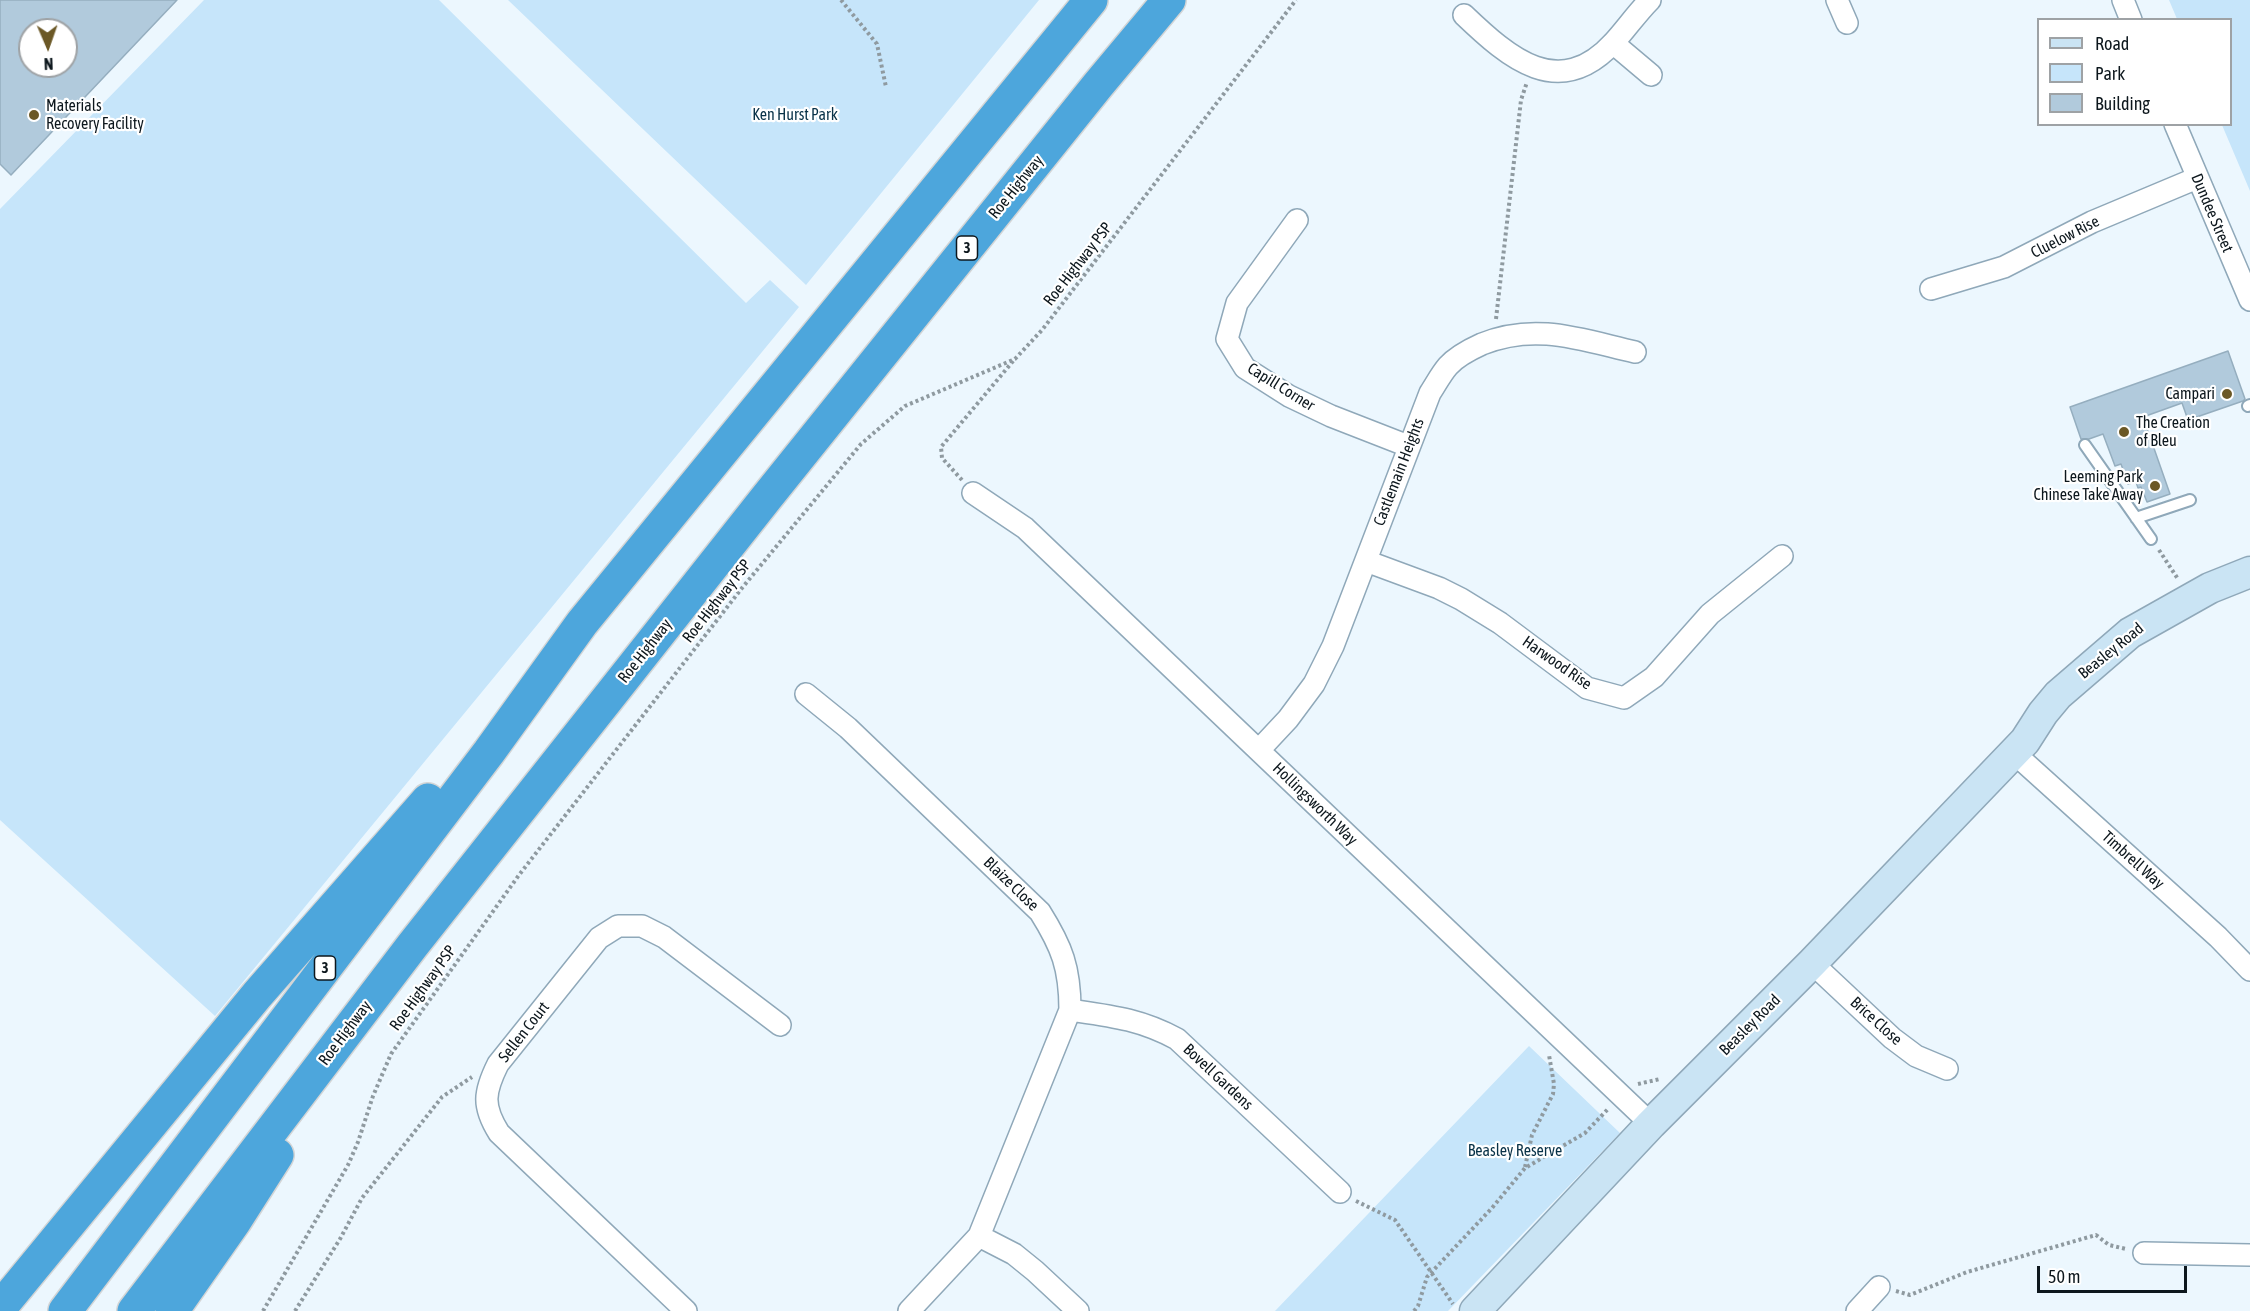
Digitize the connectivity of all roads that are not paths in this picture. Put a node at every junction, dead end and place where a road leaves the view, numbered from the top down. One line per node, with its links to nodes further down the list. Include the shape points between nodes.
1 (1091, 0): 27 (highway, 3)
2 (1169, 0): 31 (highway, Roe Highway / 3, via 767,497)
3 (1650, 0): 9 (street)
4 (1837, 0): 8 (street)
5 (2123, 0): 7 (street)
6 (1464, 15): 9 (street, via 1500,49 1532,67 1561,72 1587,64)
7 (2130, 18)
8 (1847, 23)
9 (1613, 43): 10 (street)
10 (1651, 75)
11 (2176, 126): 12 (street, Dundee Street)
12 (2197, 178): 14 (street, Cluelow Rise, via 2092,222 2004,267); 15 (street, Dundee Street)
13 (1297, 220): 18 (street, Capill Corner, via 1237,303 1227,339 1245,368 1289,396)
14 (1931, 289)
15 (2250, 300)
16 (1635, 352): 18 (street, Castlemain Heights, via 1551,333 1499,337 1472,348 1449,365 1430,393)
17 (2085, 445): 21 (lane)
18 (1408, 446): 24 (street, Castlemain Heights)
19 (973, 493): 30 (street, Hollingsworth Way, via 1025,528)
20 (2190, 500): 21 (lane)
21 (2136, 518): 22 (lane)
22 (2151, 539)
23 (1782, 556): 24 (street, Harwood Rise, via 1710,614 1654,677 1624,698 1587,688 1461,599)
24 (1366, 561): 30 (street, Castlemain Heights, via 1314,684)
25 (2250, 572): 29 (main road, Beasley Road, via 2210,588 2130,633 2058,695)
26 (2250, 588): 29 (main road, Beasley Road, via 2203,607 2141,644)
27 (582, 623): 43 (highway, via 257,995); 45 (highway, 3)
28 (806, 694): 34 (street, Blaize Close, via 848,728 1040,912 1066,961)
29 (2020, 747): 32 (main road, Beasley Road); 33 (street, Timbrell Way)
30 (1259, 750): 37 (street, Hollingsworth Way)
31 (412, 946): 46 (highway, Roe Highway / 3); 47 (highway, via 235,1221)
32 (1812, 963): 36 (street, Brice Close, via 1892,1038 1916,1056); 37 (main road, Beasley Road)
33 (2249, 967)
34 (1070, 1010): 38 (street, Bovell Gardens, via 1131,1019 1177,1039); 39 (street, Blaize Close)
35 (780, 1025): 48 (street, Sellen Court, via 664,937 642,926 618,926 599,938 490,1079 486,1097 489,1116 499,1133)
36 (1947, 1070)
37 (1651, 1124): 44 (main road, Beasley Road)
38 (1340, 1192)
39 (979, 1236): 49 (street); 50 (street, via 1014,1254)
40 (2144, 1253): 41 (street)
41 (2250, 1255)
42 (1879, 1287): 51 (street)
43 (0, 1308)
44 (1465, 1309)
45 (65, 1311)
46 (134, 1311)
47 (172, 1311)
48 (686, 1311)
49 (909, 1311)
50 (1078, 1311)
51 (1857, 1311)

